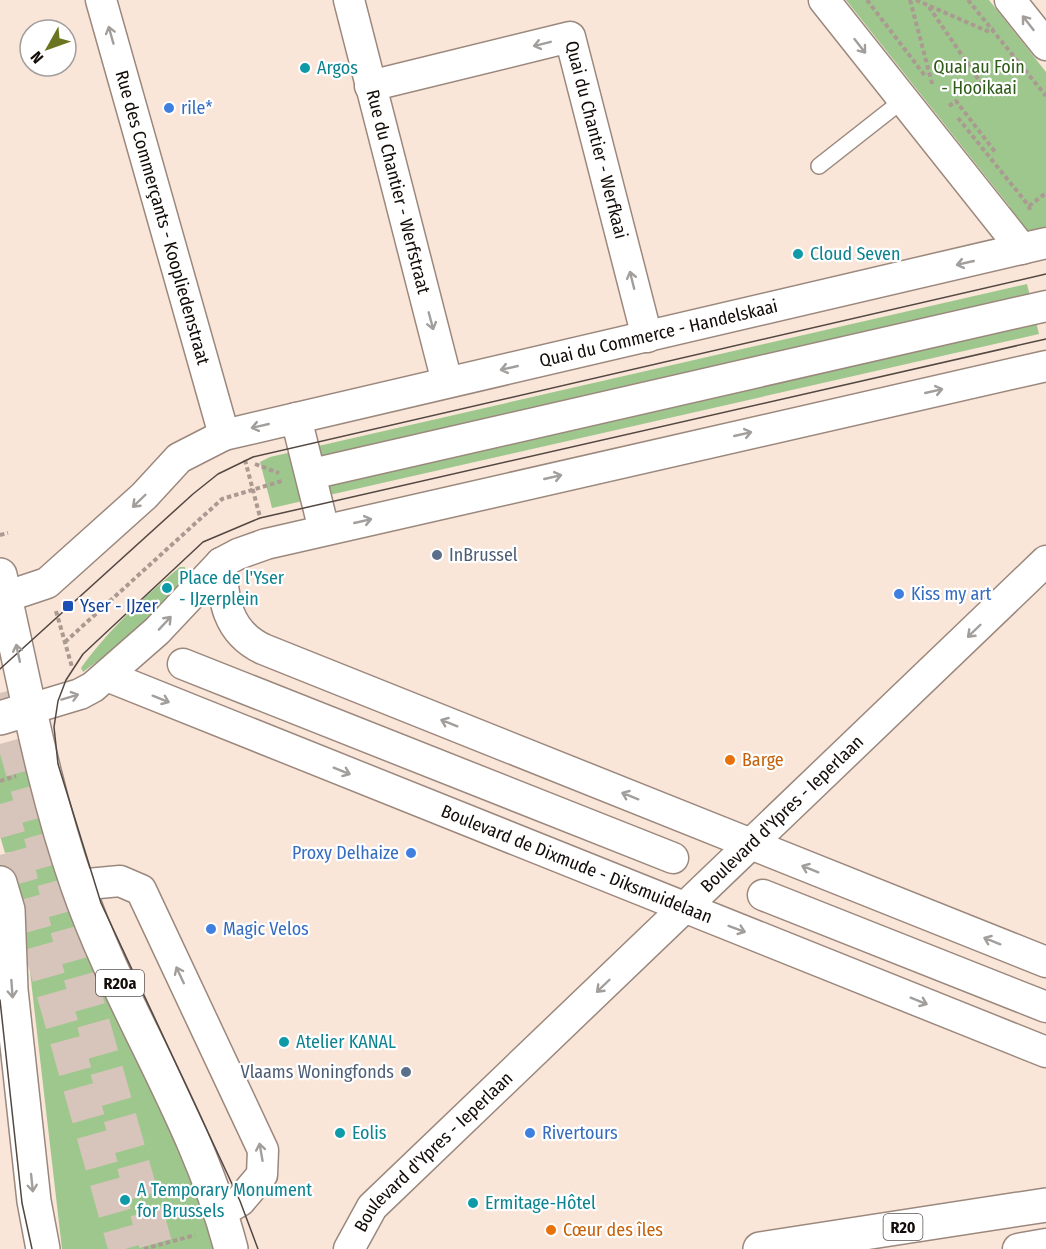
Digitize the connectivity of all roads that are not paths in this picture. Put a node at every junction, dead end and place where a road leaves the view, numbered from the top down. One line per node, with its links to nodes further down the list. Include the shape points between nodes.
1 (101, 0): 15 (street, Rue des Commerçants - Koopliedenstraat, one-way to 1)
2 (349, 0): 6 (street, Rue du Chantier - Werfstraat)
3 (824, 0): 7 (street, one-way to 7)
4 (1014, 5): 5 (street, one-way to 4)
5 (1046, 45)
6 (370, 86): 11 (street, Quai du Chantier - Werfkaai, one-way to 6, via 570,37); 13 (street, Rue du Chantier - Werfstraat, one-way to 13)
7 (903, 100): 8 (lane); 9 (street)
8 (819, 166)
9 (1033, 238): 11 (street, Quai du Commerce - Handelskaai, one-way to 11)
10 (1046, 306): 16 (street)
11 (646, 337): 13 (street, Quai du Commerce - Handelskaai, one-way to 13)
12 (1046, 366): 17 (street, one-way to 12)
13 (447, 382): 14 (street, Quai du Commerce - Handelskaai)
14 (296, 418): 15 (street, Quai du Commerce - Handelskaai, one-way to 15); 17 (street)
15 (224, 435): 20 (street, one-way to 20, via 179,458 136,504 47,583)
16 (316, 473)
17 (324, 530): 19 (street, via 266,544)
18 (1046, 561): 24 (street, Boulevard d'Ypres - Ieperlaan, one-way to 24)
19 (221, 563): 22 (street, one-way to 19, via 157,631); 24 (street, one-way to 19, via 252,644 228,614)
20 (2, 590): 23 (main road, one-way to 20)
21 (183, 664): 25 (street)
22 (106, 676): 23 (street, one-way to 22, via 80,694); 29 (street, Boulevard de Dixmude - Diksmuidelaan, one-way to 29)
23 (15, 713): 27 (main road, R20a, via 43,768)
24 (752, 845): 29 (street, Boulevard d'Ypres - Ieperlaan); 30 (street, one-way to 24)
25 (673, 858)
26 (0, 883): 36 (main road, one-way to 36, via 8,910 11,990 34,1201)
27 (77, 885): 34 (main road, R20a); 34 (street, one-way to 27, via 240,1201 262,1175 263,1150 141,890 120,881)
28 (763, 895): 31 (street)
29 (684, 908): 32 (street, Boulevard de Dixmude - Diksmuidelaan, one-way to 32); 38 (street, Boulevard d'Ypres - Ieperlaan, one-way to 38, via 372,1207)
30 (1046, 962)
31 (1046, 1007)
32 (1046, 1052)
33 (1046, 1204): 39 (main road, R20)
34 (221, 1212): 37 (main road, R20a)
35 (1046, 1245): 40 (street)
36 (43, 1249)
37 (231, 1249)
38 (349, 1249)
39 (760, 1249)
40 (1018, 1249)

